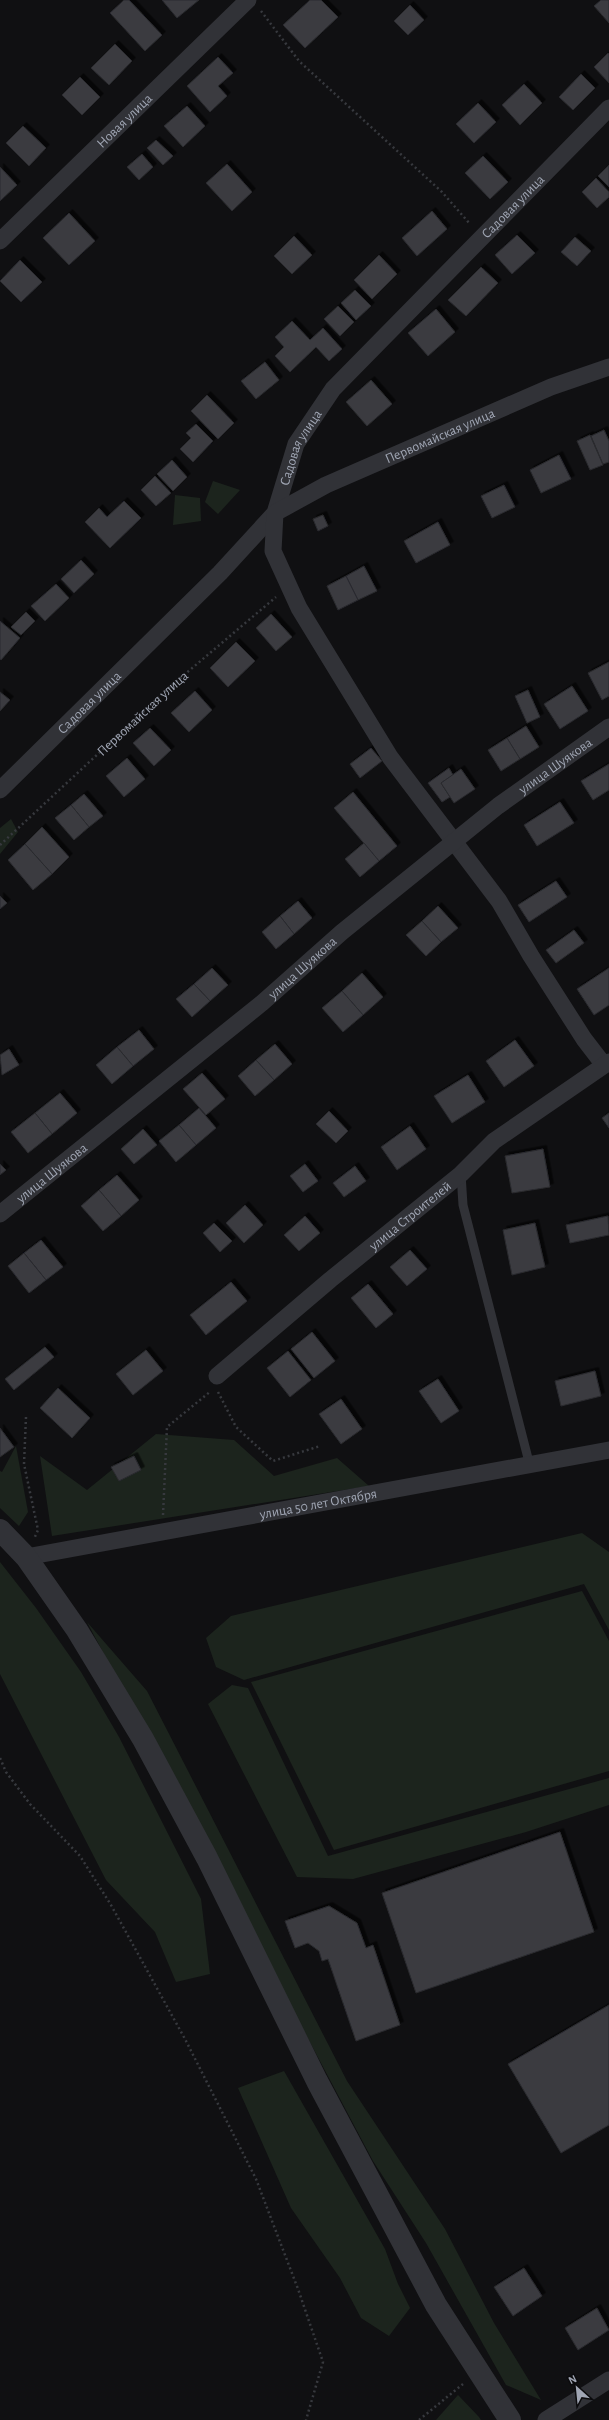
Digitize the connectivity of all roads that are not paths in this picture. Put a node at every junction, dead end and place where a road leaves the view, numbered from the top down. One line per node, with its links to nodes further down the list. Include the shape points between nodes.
1 (253, 3): 3 (street, Новая улица)
2 (609, 108): 5 (street, Садовая улица, via 333,389 296,444)
3 (0, 241)
4 (609, 367): 5 (street, Первомайская улица, via 551,387 341,479)
5 (275, 513): 7 (street, Садовая улица, via 220,573); 8 (street, via 273,550 298,608 390,756)
6 (609, 727): 8 (street, улица Шуякова, via 558,761)
7 (0, 790)
8 (454, 843): 9 (street, via 499,901 584,1039); 11 (street, улица Шуякова, via 342,932 256,1008)
9 (606, 1063): 10 (street, улица Строителей, via 494,1141)
10 (461, 1174): 12 (street, улица Строителей, via 330,1280); 14 (lane, via 463,1205)
11 (0, 1214)
12 (216, 1382)
13 (609, 1450): 14 (street, улица 50 лет Октября)
14 (530, 1466): 16 (street, улица 50 лет Октября)
15 (0, 1530): 16 (street)
16 (26, 1557): 18 (street, via 77,1630 143,1739 207,1858 436,2305)
17 (609, 2380): 19 (street)
18 (510, 2420)
19 (546, 2420)

